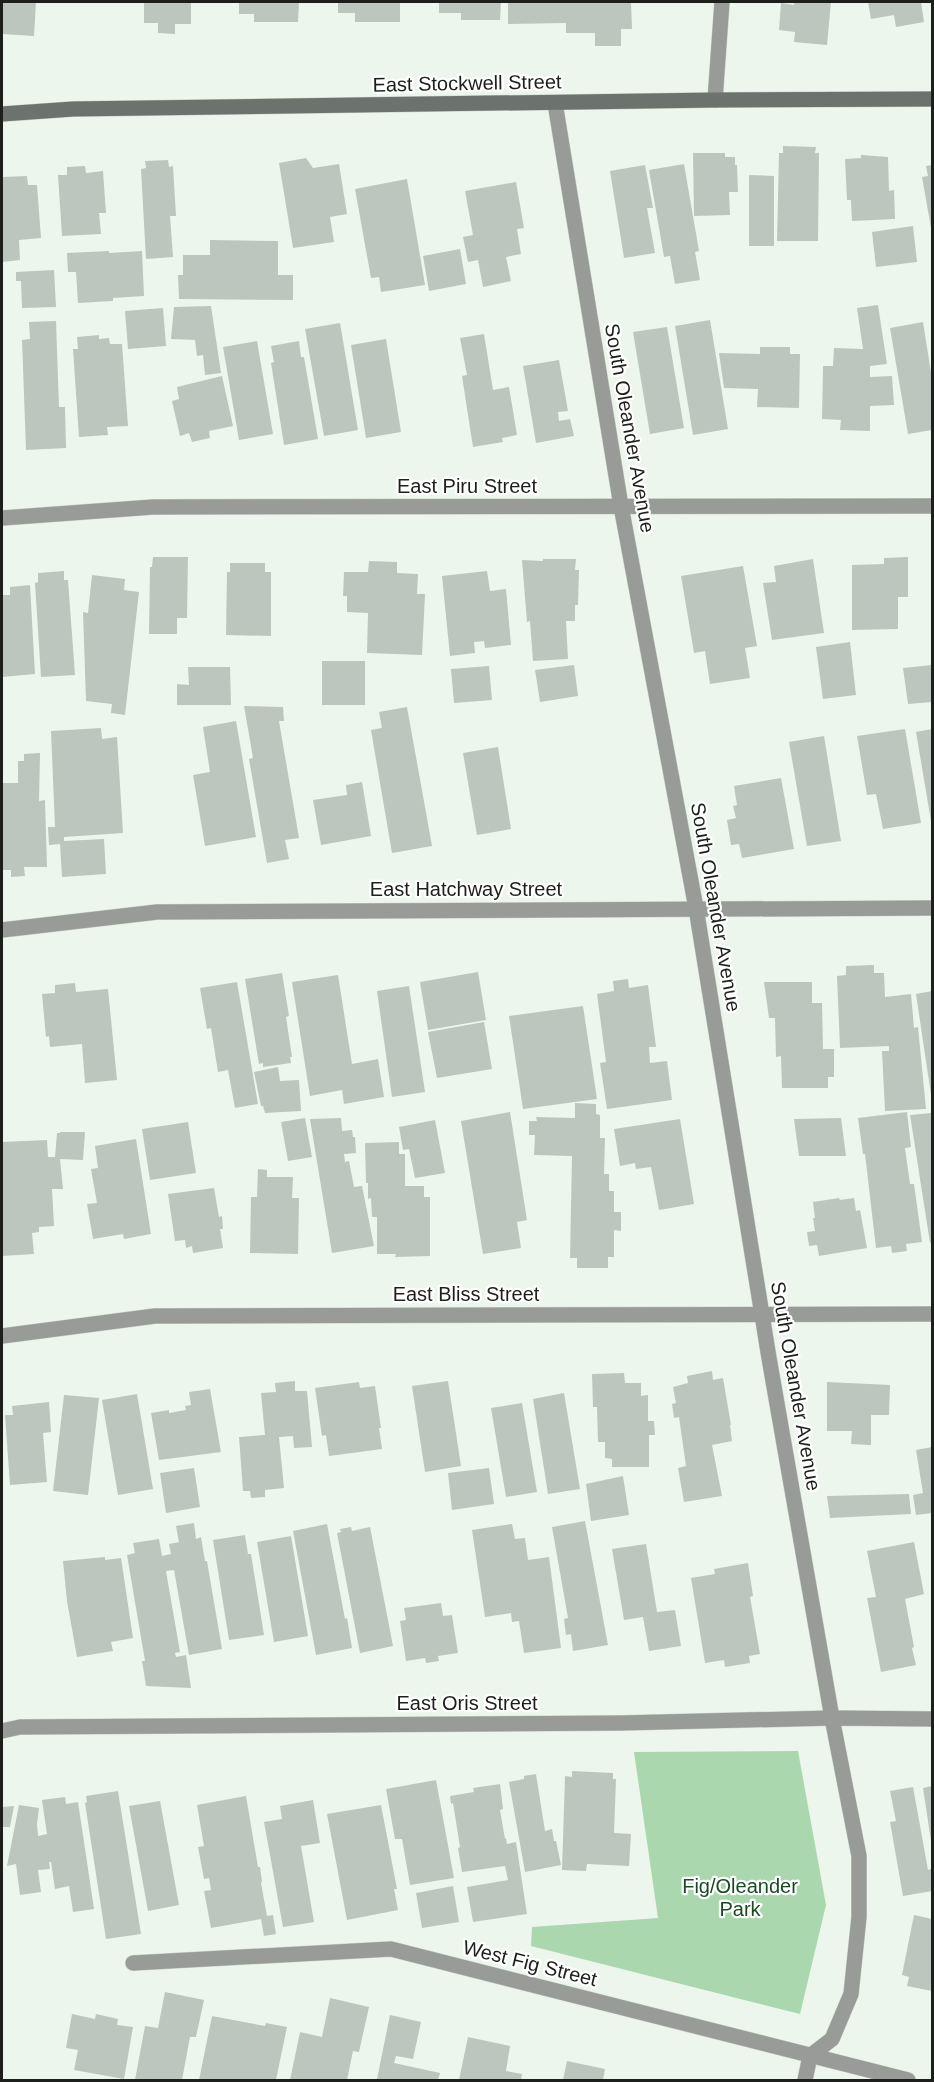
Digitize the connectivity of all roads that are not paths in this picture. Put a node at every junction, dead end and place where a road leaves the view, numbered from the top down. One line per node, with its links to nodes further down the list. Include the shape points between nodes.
1 (722, 2): 3 (street)
2 (933, 99): 3 (street, East Stockwell Street)
3 (715, 100): 4 (street, East Stockwell Street)
4 (555, 103): 5 (street, East Stockwell Street, via 85,109); 7 (street, South Oleander Avenue)
5 (2, 114)
6 (933, 506): 7 (street, East Piru Street)
7 (621, 507): 8 (street, East Piru Street, via 153,507); 9 (street, South Oleander Avenue)
8 (2, 518)
9 (696, 908): 10 (street, East Hatchway Street); 11 (street, East Hatchway Street, via 157,912); 12 (street, South Oleander Avenue)
10 (933, 908)
11 (2, 930)
12 (762, 1313): 13 (street, East Bliss Street); 14 (street, East Bliss Street, via 155,1316); 15 (street, South Oleander Avenue)
13 (933, 1314)
14 (2, 1336)
15 (832, 1718): 16 (street, East Oris Street); 17 (street, East Oris Street, via 20,1727); 19 (street, South Oleander Avenue, via 859,1856 859,1917 851,1994 832,2039)
16 (933, 1719)
17 (2, 1731)
18 (133, 1963): 19 (street, West Fig Street, via 391,1949)
19 (810, 2056): 20 (street); 21 (street, West Fig Street)
20 (805, 2080)
21 (908, 2080)

